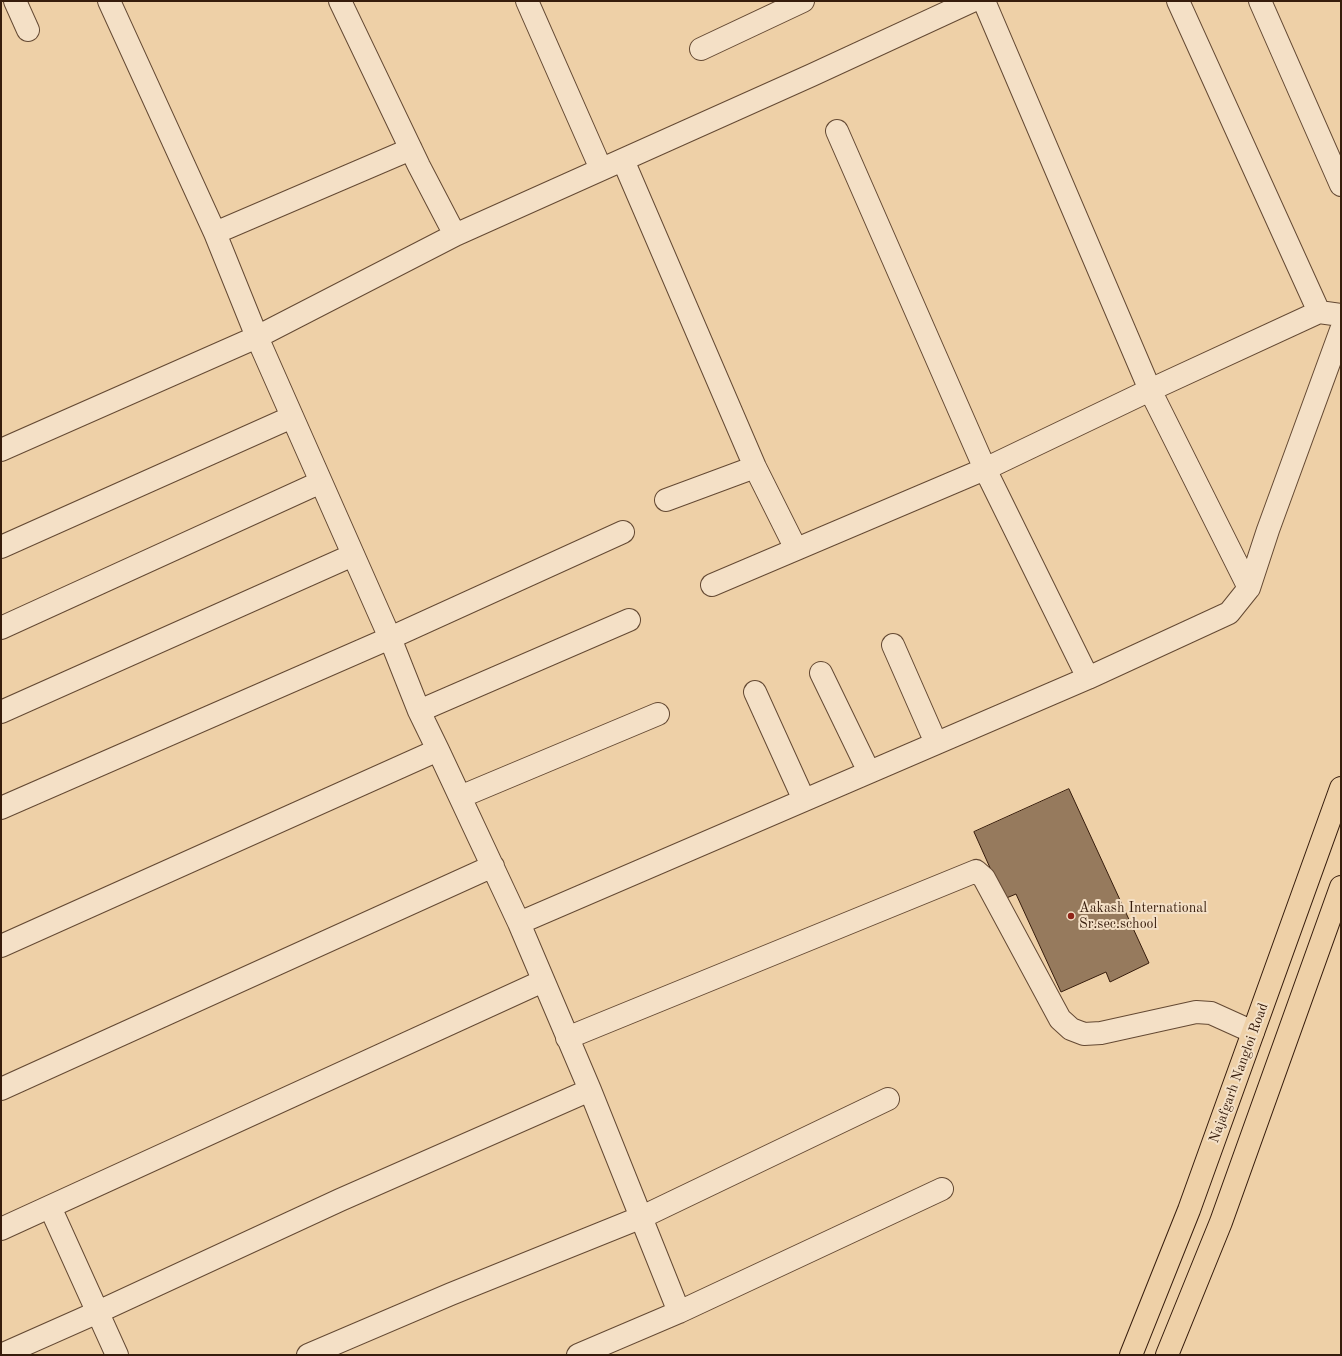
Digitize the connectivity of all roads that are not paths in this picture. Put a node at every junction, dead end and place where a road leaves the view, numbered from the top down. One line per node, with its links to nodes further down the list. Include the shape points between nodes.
1 (15, 1): 10 (street)
2 (108, 1): 17 (street)
3 (340, 1): 13 (street)
4 (526, 1): 15 (street)
5 (803, 1): 11 (street)
6 (972, 1): 14 (street)
7 (984, 1): 23 (street)
8 (1178, 1): 19 (street)
9 (1260, 1): 16 (street)
10 (28, 30)
11 (701, 49)
12 (837, 131): 27 (street)
13 (411, 149): 17 (street); 18 (street)
14 (623, 160): 15 (street); 26 (street)
15 (601, 169): 18 (street)
16 (1341, 185)
17 (215, 233): 22 (street)
18 (455, 234): 22 (street)
19 (1319, 312): 20 (street); 23 (street)
20 (1341, 315)
21 (1341, 330): 35 (street)
22 (257, 337): 24 (street); 25 (street)
23 (1150, 390): 27 (street); 35 (street)
24 (292, 417): 28 (street); 31 (street)
25 (1, 450)
26 (755, 467): 29 (street); 32 (street)
27 (985, 469): 32 (street); 41 (street)
28 (321, 482): 33 (street); 37 (street)
29 (666, 500)
30 (623, 532): 38 (street)
31 (1, 547)
32 (796, 549): 34 (street)
33 (353, 555): 38 (street); 44 (street)
34 (712, 585)
35 (1249, 588): 41 (street, via 1229,613)
36 (629, 620): 43 (street)
37 (1, 628)
38 (390, 638): 43 (street); 52 (street)
39 (892, 645): 46 (street)
40 (821, 673): 48 (street)
41 (1088, 678): 46 (street)
42 (755, 692): 51 (street)
43 (419, 711): 47 (street)
44 (1, 712)
45 (658, 714): 50 (street)
46 (936, 743): 48 (street)
47 (438, 750): 50 (street); 56 (street)
48 (869, 772): 51 (street)
49 (1341, 788): 58 (main road, Najafgarh Nangloi Road)
50 (460, 797): 53 (street)
51 (804, 800): 55 (street)
52 (1, 808)
53 (493, 866): 55 (street); 60 (street)
54 (1341, 888): 64 (main road)
55 (519, 923): 57 (street)
56 (1, 946)
57 (543, 981): 59 (street); 66 (street)
58 (1253, 1032): 59 (street, via 1211,1013 1196,1012 1101,1033 1084,1034 1071,1028 1060,1019 984,878 976,871); 63 (main road, Najafgarh Nangloi Road)
59 (567, 1038): 61 (street)
60 (1, 1089)
61 (590, 1090): 67 (street); 69 (street, via 340,1200)
62 (888, 1099): 67 (street)
63 (1222, 1118): 64 (main road); 75 (main road, Najafgarh Nangloi Road, via 1189,1210)
64 (1254, 1129): 76 (main road, via 1221,1222)
65 (942, 1189): 70 (street)
66 (50, 1207): 68 (street); 69 (street)
67 (642, 1217): 70 (street); 73 (street)
68 (1, 1229)
69 (98, 1312): 71 (street); 72 (street)
70 (679, 1312): 74 (street)
71 (1, 1355)
72 (117, 1355)
73 (308, 1355)
74 (578, 1355)
75 (1131, 1355)
76 (1167, 1355)

